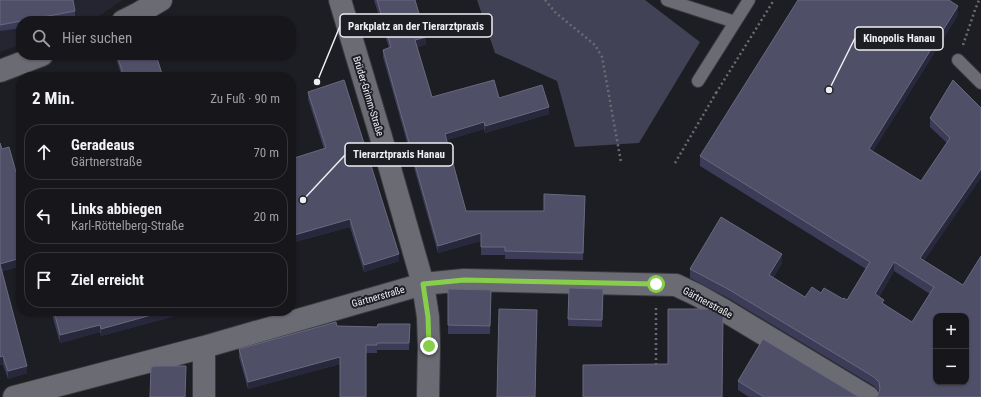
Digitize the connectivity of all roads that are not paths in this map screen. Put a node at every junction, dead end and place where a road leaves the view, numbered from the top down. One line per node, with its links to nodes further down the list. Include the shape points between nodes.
1 (161, 0): 5 (street)
2 (340, 0): 12 (street, Brüder-Grimm-Straße)
3 (667, 0): 6 (lane)
4 (749, 0): 6 (lane)
5 (133, 16)
6 (735, 22): 10 (lane)
7 (28, 60): 9 (street)
8 (958, 60): 11 (lane)
9 (0, 70)
10 (698, 82)
11 (981, 83)
12 (423, 284): 13 (street, Gärtnerstraße); 16 (street, Brüder-Grimm-Straße, via 429,339); 17 (street, Gärtnerstraße, via 464,280 676,285 722,309)
13 (204, 347): 14 (street, Gärtnerstraße); 15 (street)
14 (14, 397)
15 (204, 397)
16 (428, 397)
17 (868, 397)

